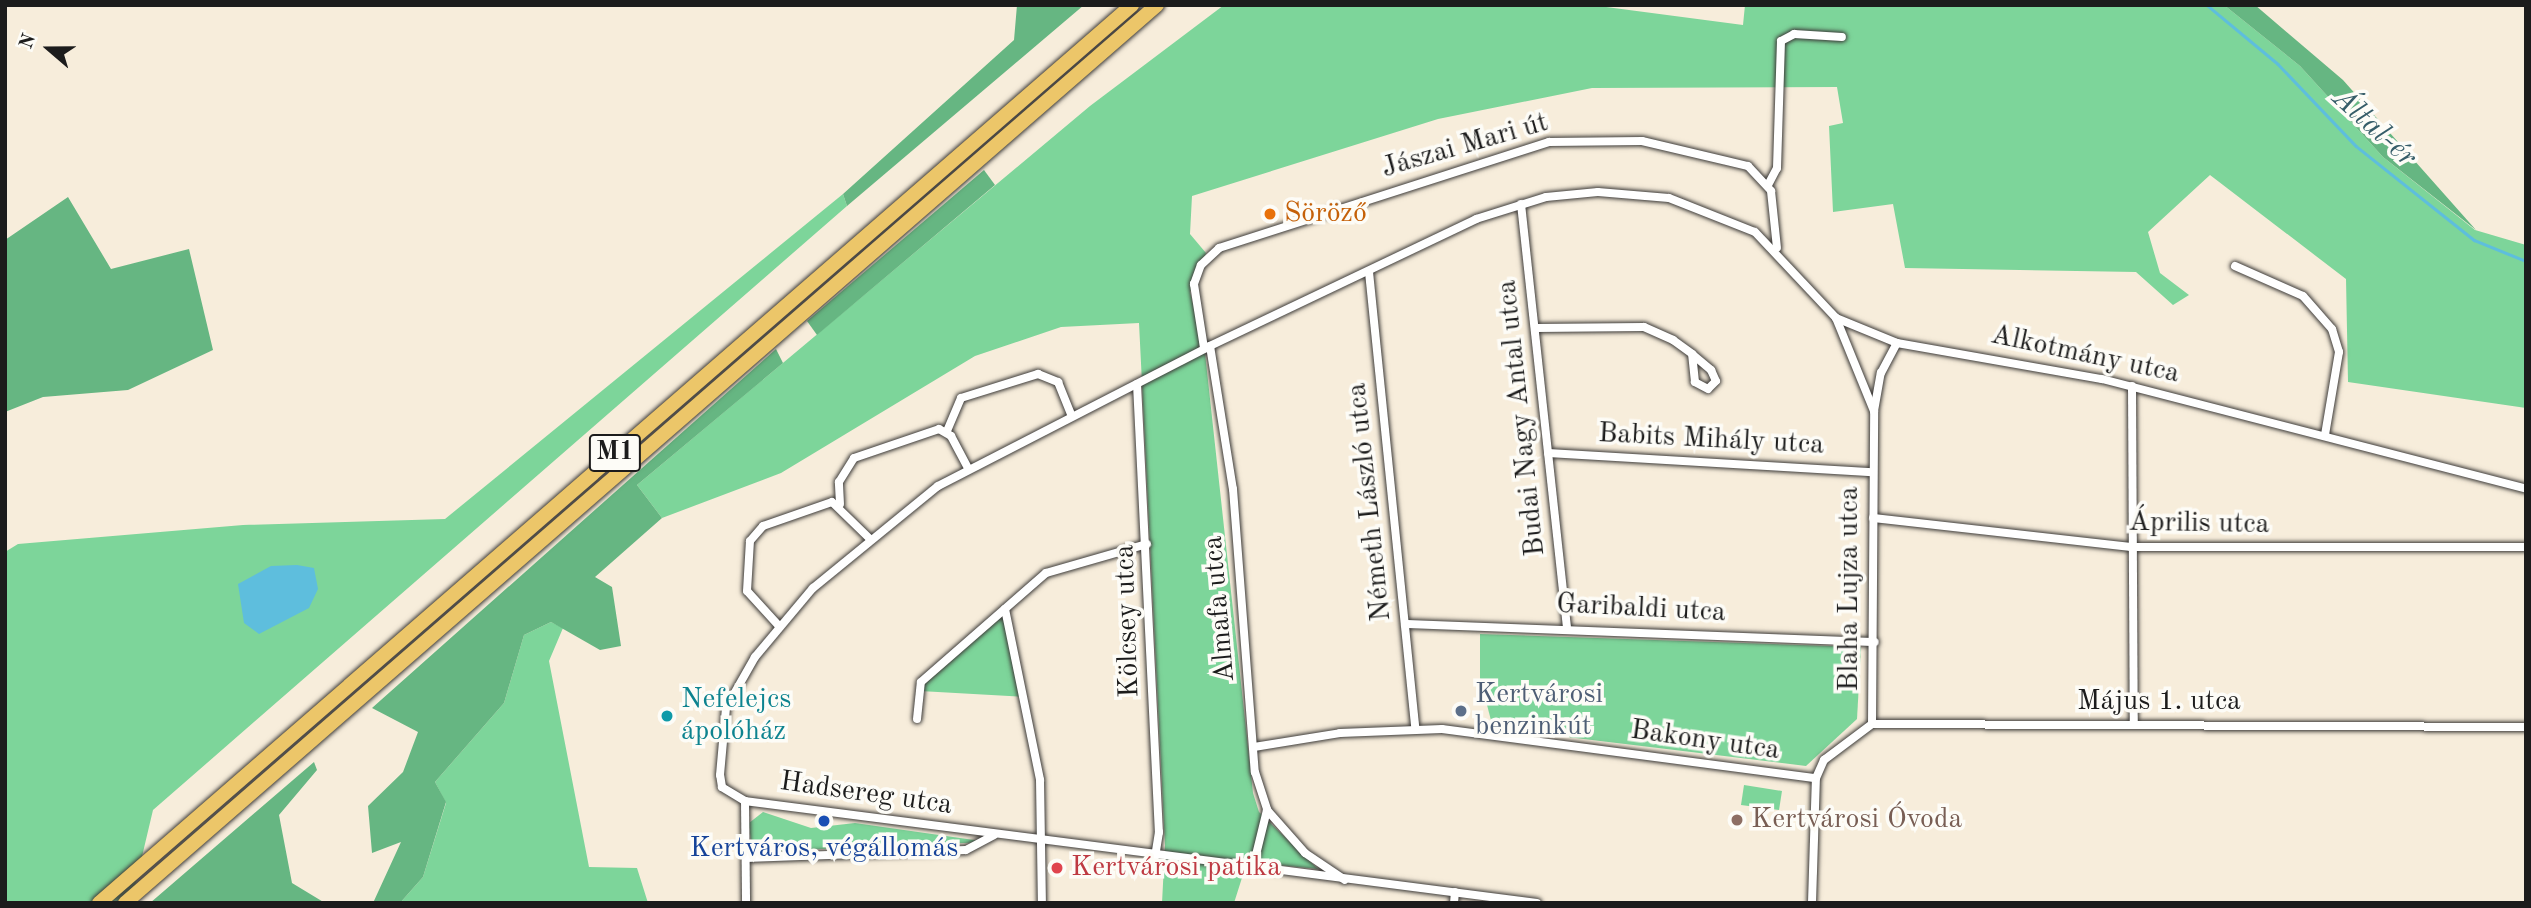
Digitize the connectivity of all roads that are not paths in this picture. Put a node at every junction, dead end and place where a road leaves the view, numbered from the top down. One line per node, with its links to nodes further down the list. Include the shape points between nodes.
1 (1132, 5): 52 (highway, M1)
2 (1157, 5): 53 (highway, M1)
3 (1842, 37): 4 (street, via 1794,34 1781,41 1777,168)
4 (1769, 185): 6 (street); 12 (street, Jászai Mari út, via 1735,160 1642,141 1579,138 1520,148 1219,248 1201,265 1194,284)
5 (1521, 204): 6 (street, Blaha Lujza utca, via 1598,192 1668,198 1734,221); 8 (street, Blaha Lujza utca); 10 (street, Budai Nagy Antal utca)
6 (1777, 248): 9 (street, Blaha Lujza utca)
7 (2235, 266): 19 (street, via 2303,296 2332,329 2339,352)
8 (1369, 272): 12 (street, Blaha Lujza utca); 31 (street, Németh László utca)
9 (1836, 318): 11 (street, Alkotmány utca); 16 (street, Blaha Lujza utca)
10 (1536, 328): 13 (street, via 1627,324 1660,333); 20 (street, Budai Nagy Antal utca)
11 (1897, 343): 15 (street, Alkotmány utca, via 2022,360); 16 (street, Blaha Lujza utca, via 1881,373)
12 (1207, 347): 14 (street, Blaha Lujza utca); 40 (street, Almafa utca, via 1233,489)
13 (1692, 354)
14 (1137, 384): 17 (street, Blaha Lujza utca); 27 (street, Kölcsey utca)
15 (2132, 386): 19 (street, Alkotmány utca); 28 (street)
16 (1874, 411): 22 (street, Blaha Lujza utca)
17 (1071, 415): 18 (street, via 1058,382 1038,374 961,398); 21 (street, Blaha Lujza utca)
18 (947, 431): 21 (street); 24 (street, via 854,458 839,482)
19 (2325, 435): 23 (street, Alkotmány utca)
20 (1548, 453): 22 (street, Babits Mihály utca); 33 (street, Budai Nagy Antal utca)
21 (968, 468): 26 (street, Blaha Lujza utca)
22 (1872, 472): 25 (street, Blaha Lujza utca)
23 (2526, 489)
24 (840, 504): 26 (street); 32 (street, via 787,515 762,526 750,541 747,591)
25 (1873, 518): 28 (street, Április utca); 34 (street, Blaha Lujza utca)
26 (869, 538): 32 (street, Blaha Lujza utca)
27 (1147, 544): 30 (street, via 1046,573); 47 (street, Kölcsey utca, via 1159,832)
28 (2131, 547): 29 (street, Április utca); 37 (street)
29 (2526, 548)
30 (1005, 609): 35 (street, via 921,682); 46 (street, via 1032,724)
31 (1405, 624): 33 (street, Garibaldi utca); 38 (street, Németh László utca)
32 (779, 626): 42 (street, Blaha Lujza utca, via 726,708 720,775)
33 (1567, 627): 34 (street, Garibaldi utca)
34 (1875, 642): 36 (street, Blaha Lujza utca)
35 (917, 719)
36 (1872, 724): 37 (street, Május 1. utca); 41 (street, via 1824,760)
37 (2134, 725): 39 (street, Május 1. utca)
38 (1415, 727): 40 (street, Bakony utca); 41 (street, Bakony utca)
39 (2526, 727)
40 (1254, 747): 44 (street, Almafa utca)
41 (1816, 778): 58 (street)
42 (733, 797): 43 (street, Hadsereg utca)
43 (745, 801): 45 (street, Hadsereg utca); 48 (street)
44 (1267, 810): 49 (street, Almafa utca); 50 (street, Hadsereg utca, via 1305,853)
45 (994, 835): 46 (street, Hadsereg utca); 48 (street, Hadsereg utca, via 966,850)
46 (1041, 840): 47 (street, Hadsereg utca); 55 (street)
47 (1154, 857): 49 (street, Hadsereg utca)
48 (746, 858): 54 (street)
49 (1254, 867): 50 (street, Hadsereg utca)
50 (1348, 881): 51 (street, Hadsereg utca)
51 (1455, 892): 56 (street); 57 (street, Hadsereg utca)
52 (99, 903)
53 (125, 903)
54 (746, 903)
55 (1042, 903)
56 (1454, 903)
57 (1537, 903)
58 (1812, 903)

